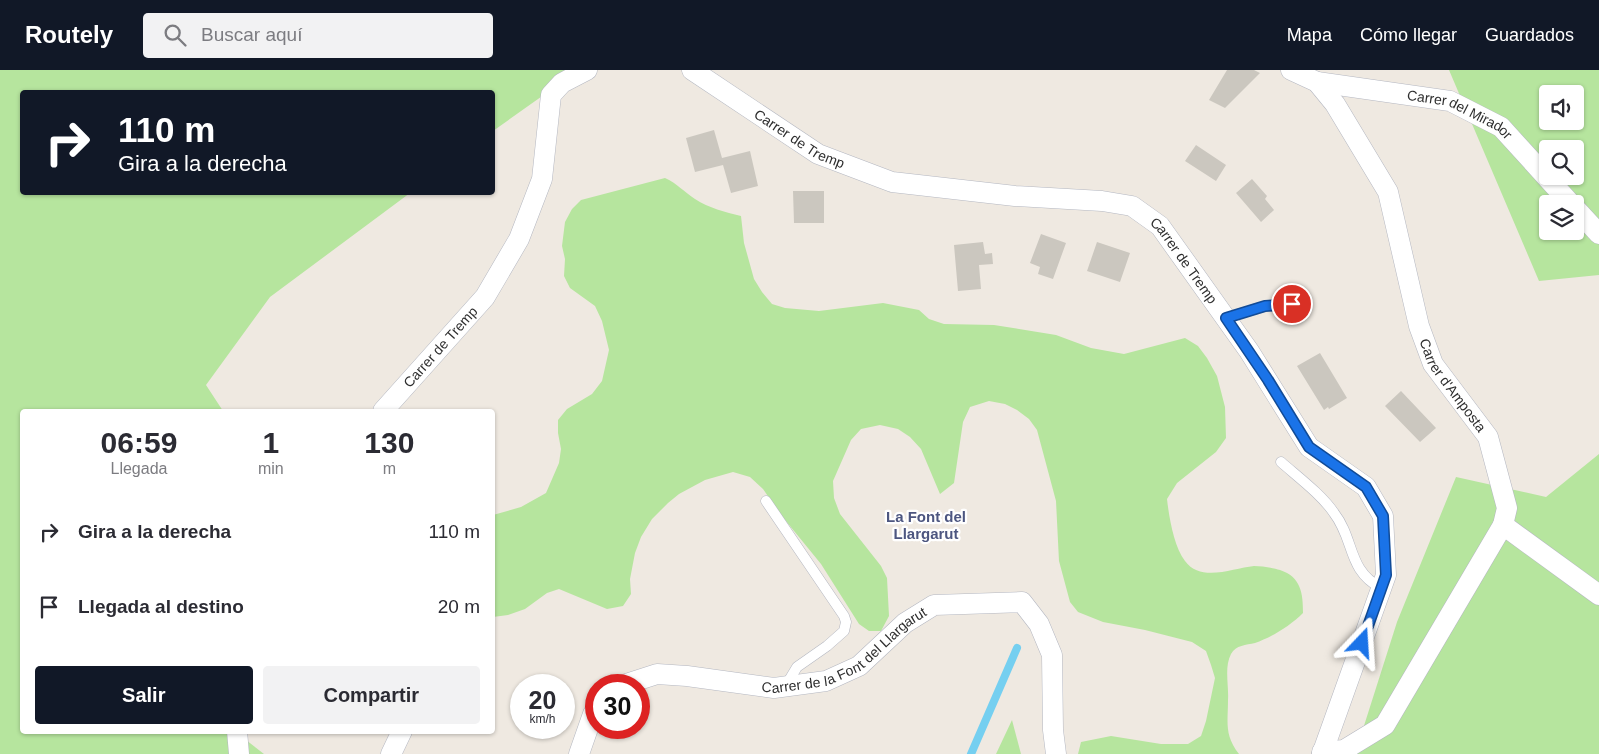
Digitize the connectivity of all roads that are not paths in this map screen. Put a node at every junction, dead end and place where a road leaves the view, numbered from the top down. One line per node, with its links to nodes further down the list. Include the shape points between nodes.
1 (587, 70): 10 (street, Carrer de Tremp, via 562,83 551,95 542,179 519,239 485,297)
2 (692, 70): 9 (street, Carrer de Tremp, via 818,154 892,182 1132,206 1160,226)
3 (1292, 70): 4 (street, Carrer d'Amposta)
4 (1317, 82): 5 (street, Carrer del Mirador, via 1450,101 1501,127); 13 (street, Carrer d'Amposta, via 1335,104 1388,192 1419,326 1433,364 1488,437 1507,508)
5 (1563, 195)
6 (1584, 218): 7 (street)
7 (1599, 234)
8 (1292, 304): 9 (lane, via 1265,306)
9 (1226, 318): 14 (street, Carrer de Tremp, via 1309,447 1366,487 1383,516 1386,575)
10 (384, 409)
11 (1282, 462): 14 (lane, via 1334,511 1345,529 1357,566 1369,582)
12 (766, 501): 17 (lane, via 846,622 844,631 798,666)
13 (1503, 525): 15 (street); 21 (street, Carrer d'Amposta, via 1385,725 1344,750)
14 (1382, 588): 21 (street, Carrer de Tremp)
15 (1599, 595)
16 (650, 676): 17 (street, Carrer de la Font del Llargarut, via 687,676)
17 (784, 687): 25 (street, Carrer de la Font del Llargarut, via 826,681 859,666 905,623 934,605 1022,602 1039,624 1052,655)
18 (238, 734): 22 (street)
19 (401, 734): 23 (street)
20 (585, 737): 24 (street)
21 (1322, 753)
22 (238, 754)
23 (391, 754)
24 (579, 754)
25 (1056, 754)

